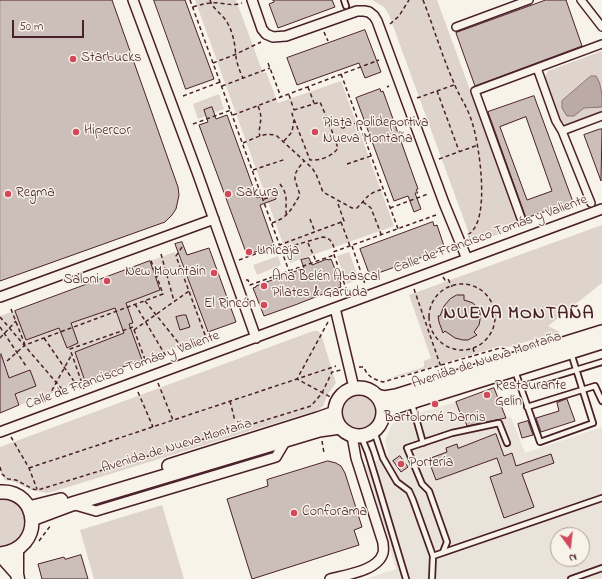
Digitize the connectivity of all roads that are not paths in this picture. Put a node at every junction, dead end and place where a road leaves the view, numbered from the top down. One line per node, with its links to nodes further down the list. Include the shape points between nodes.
1 (133, 0): 15 (street)
2 (252, 0): 17 (street, via 262,29 273,37 286,36 357,11 366,11 374,16)
3 (344, 0): 6 (lane)
4 (529, 0): 7 (street)
5 (581, 0): 8 (street)
6 (346, 6)
7 (456, 27)
8 (602, 27)
9 (602, 44): 10 (street)
10 (537, 68): 12 (street); 16 (street, via 475,91)
11 (602, 116): 12 (street)
12 (562, 131): 13 (street)
13 (591, 203)
14 (602, 209): 17 (street, Calle de Francisco Tomás y Valiente)
15 (214, 219): 18 (street); 21 (street)
16 (522, 221)
17 (467, 258): 19 (street, Calle de Francisco Tomás y Valiente)
18 (0, 297)
19 (336, 308): 21 (street, Calle de Francisco Tomás y Valiente); 28 (street)
20 (602, 332): 30 (main road, Avenida de Nueva Montaña, via 396,396)
21 (256, 338): 38 (street, Calle de Francisco Tomás y Valiente)
22 (602, 342): 23 (main road, Avenida de Nueva Montaña)
23 (570, 352): 25 (main road, Avenida de Nueva Montaña); 26 (lane)
24 (602, 362): 26 (lane)
25 (514, 370): 27 (lane); 32 (main road, Avenida de Nueva Montaña)
26 (576, 371): 27 (lane); 29 (lane)
27 (520, 387): 34 (lane)
28 (354, 388): 30 (main road, via 367,390); 33 (main road, via 343,394)
29 (582, 389): 31 (lane, via 595,386); 34 (lane); 34 (lane, via 593,423 540,442)
30 (377, 396): 35 (main road, via 382,404)
31 (602, 401)
32 (412, 402): 35 (main road, Avenida de Nueva Montaña); 40 (lane)
33 (336, 407): 36 (main road, via 336,421); 44 (main road, Avenida de Nueva Montaña, via 318,419 52,503)
34 (527, 407)
35 (383, 413): 37 (main road, via 379,426)
36 (340, 428): 39 (main road); 44 (main road, Avenida de Nueva Montaña, via 320,430 72,504)
37 (374, 431): 39 (main road); 48 (lane, via 382,458 397,482 414,500)
38 (0, 432)
39 (357, 436): 51 (street, via 354,449 383,544 383,553 372,567); 52 (lane, via 373,468)
40 (423, 443): 41 (lane, via 452,433 499,423); 46 (lane, via 407,448 422,484 429,491 447,542)
41 (507, 443)
42 (0, 492): 44 (main road, via 16,495)
43 (602, 498): 46 (lane)
44 (31, 513): 45 (main road, via 31,533)
45 (17, 549): 47 (main road); 50 (street)
46 (443, 552): 48 (lane)
47 (0, 555): 50 (street)
48 (433, 556): 53 (lane)
49 (602, 568): 54 (lane)
50 (18, 577)
51 (330, 579)
52 (406, 579)
53 (432, 579)
54 (571, 579)

